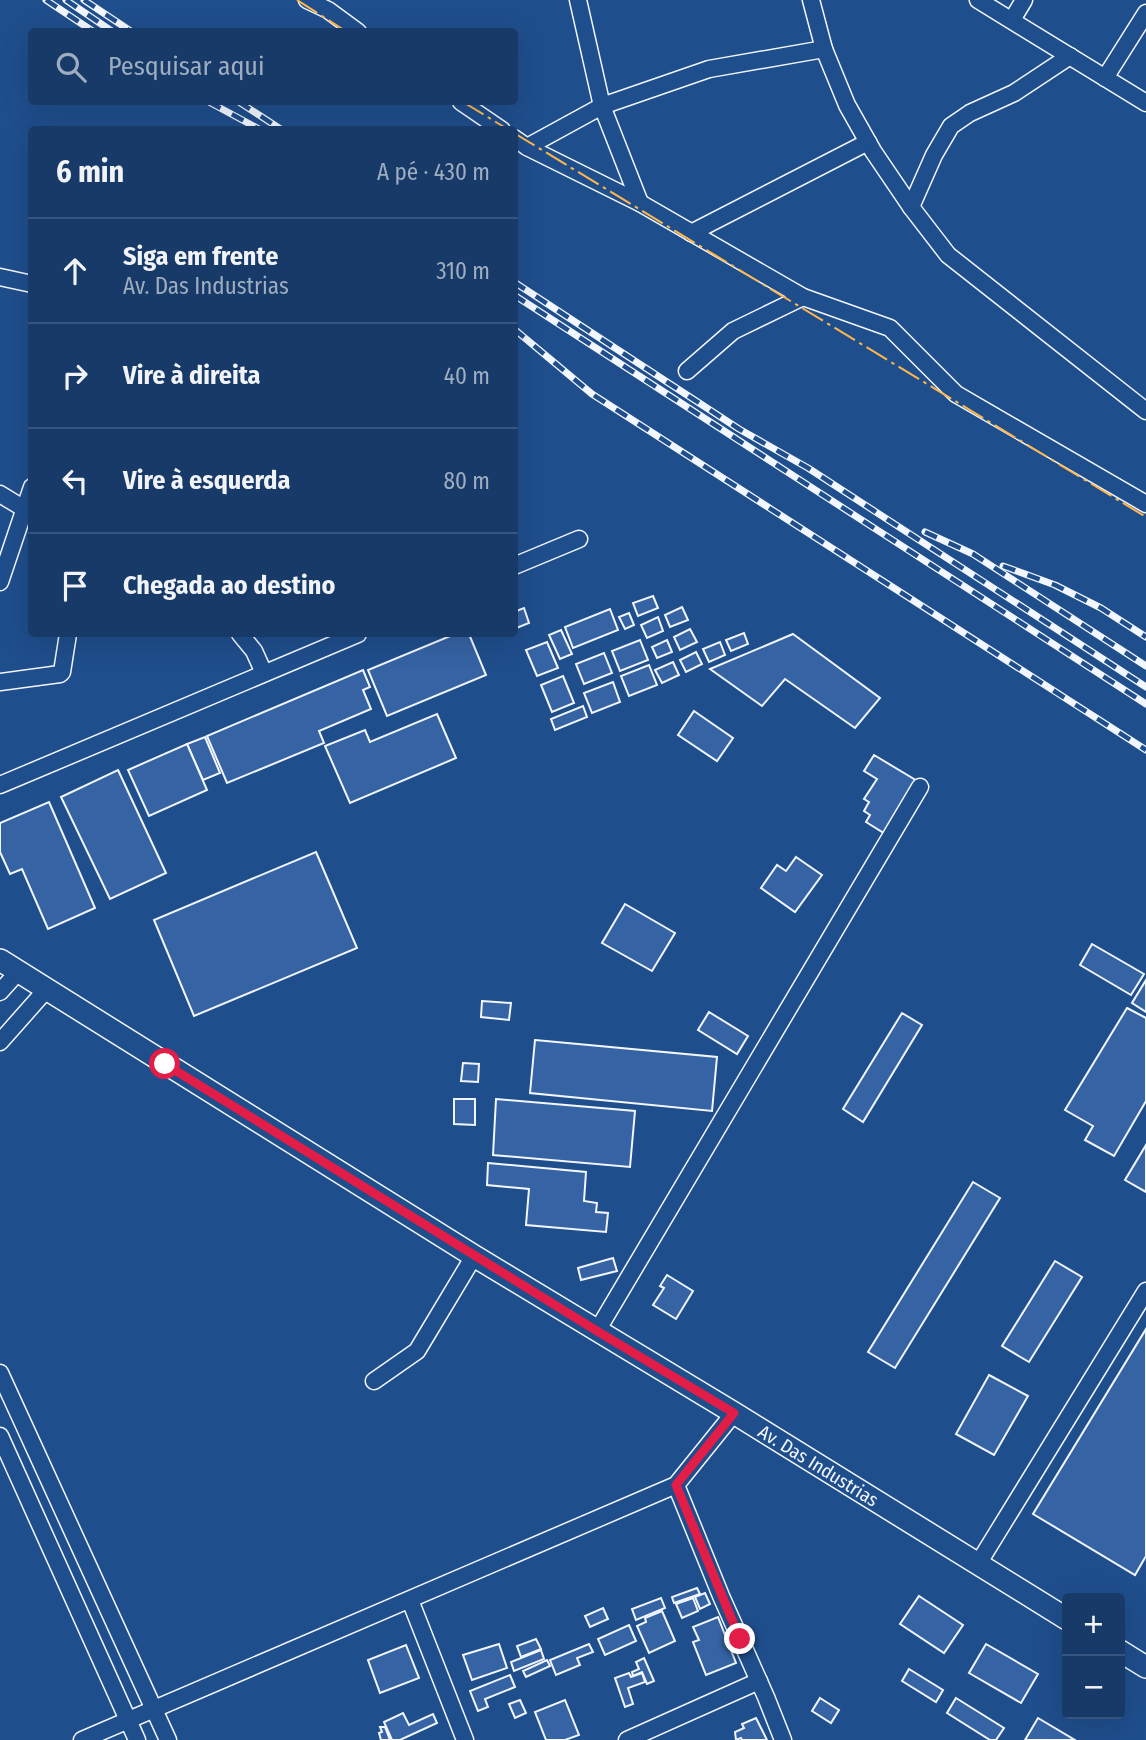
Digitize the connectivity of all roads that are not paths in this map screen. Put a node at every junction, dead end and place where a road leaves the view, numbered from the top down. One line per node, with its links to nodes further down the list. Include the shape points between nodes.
1 (307, 0): 6 (street)
2 (578, 0): 15 (street)
3 (811, 0): 10 (street)
4 (978, 0): 8 (street)
5 (1024, 0): 8 (street)
6 (332, 5): 9 (street)
7 (1146, 13): 12 (street)
8 (1012, 20): 11 (street)
9 (354, 28)
10 (824, 49): 15 (street, via 709,69); 18 (street)
11 (1070, 56): 12 (street); 20 (street, via 951,126)
12 (1105, 78): 13 (street)
13 (1146, 103)
14 (465, 105): 16 (street)
15 (602, 106): 17 (street); 19 (street)
16 (496, 126)
17 (521, 142): 19 (street)
18 (868, 142): 20 (street); 21 (street)
19 (640, 204): 21 (street)
20 (911, 206): 26 (street, via 948,255)
21 (691, 233): 24 (street)
22 (0, 277): 23 (street)
23 (28, 283)
24 (803, 297): 25 (street, via 733,331); 28 (street, via 890,328 956,394)
25 (687, 371)
26 (1146, 411)
27 (0, 494): 29 (street)
28 (1146, 504)
29 (28, 511): 32 (street)
30 (579, 539): 31 (street)
31 (518, 564)
32 (0, 582)
33 (68, 637): 37 (street, via 60,674)
34 (242, 637): 36 (street)
35 (351, 637): 36 (street)
36 (264, 673): 38 (street)
37 (0, 682)
38 (0, 785)
39 (920, 787): 46 (street)
40 (9, 966): 41 (main road, Av. Das Industrias); 42 (street)
41 (46, 990): 43 (street); 44 (main road, Av. Das Industrias)
42 (0, 992)
43 (0, 1042)
44 (474, 1256): 46 (main road, Av. Das Industrias); 48 (street, via 417,1351)
45 (1146, 1291): 52 (street)
46 (597, 1331): 49 (main road, Av. Das Industrias)
47 (0, 1373): 58 (street)
48 (374, 1381)
49 (734, 1413): 51 (street); 52 (main road, Av. Das Industrias)
50 (0, 1436): 59 (street)
51 (676, 1485): 53 (street); 57 (street)
52 (978, 1564): 54 (main road, Av. Das Industrias)
53 (410, 1600): 58 (street); 63 (street)
54 (1062, 1616)
55 (1125, 1654): 56 (main road)
56 (1146, 1667)
57 (759, 1681): 64 (street); 65 (street)
58 (154, 1709): 59 (street); 62 (street)
59 (128, 1720): 60 (street); 61 (street)
60 (82, 1740)
61 (137, 1740)
62 (168, 1740)
63 (465, 1740)
64 (627, 1740)
65 (783, 1740)

